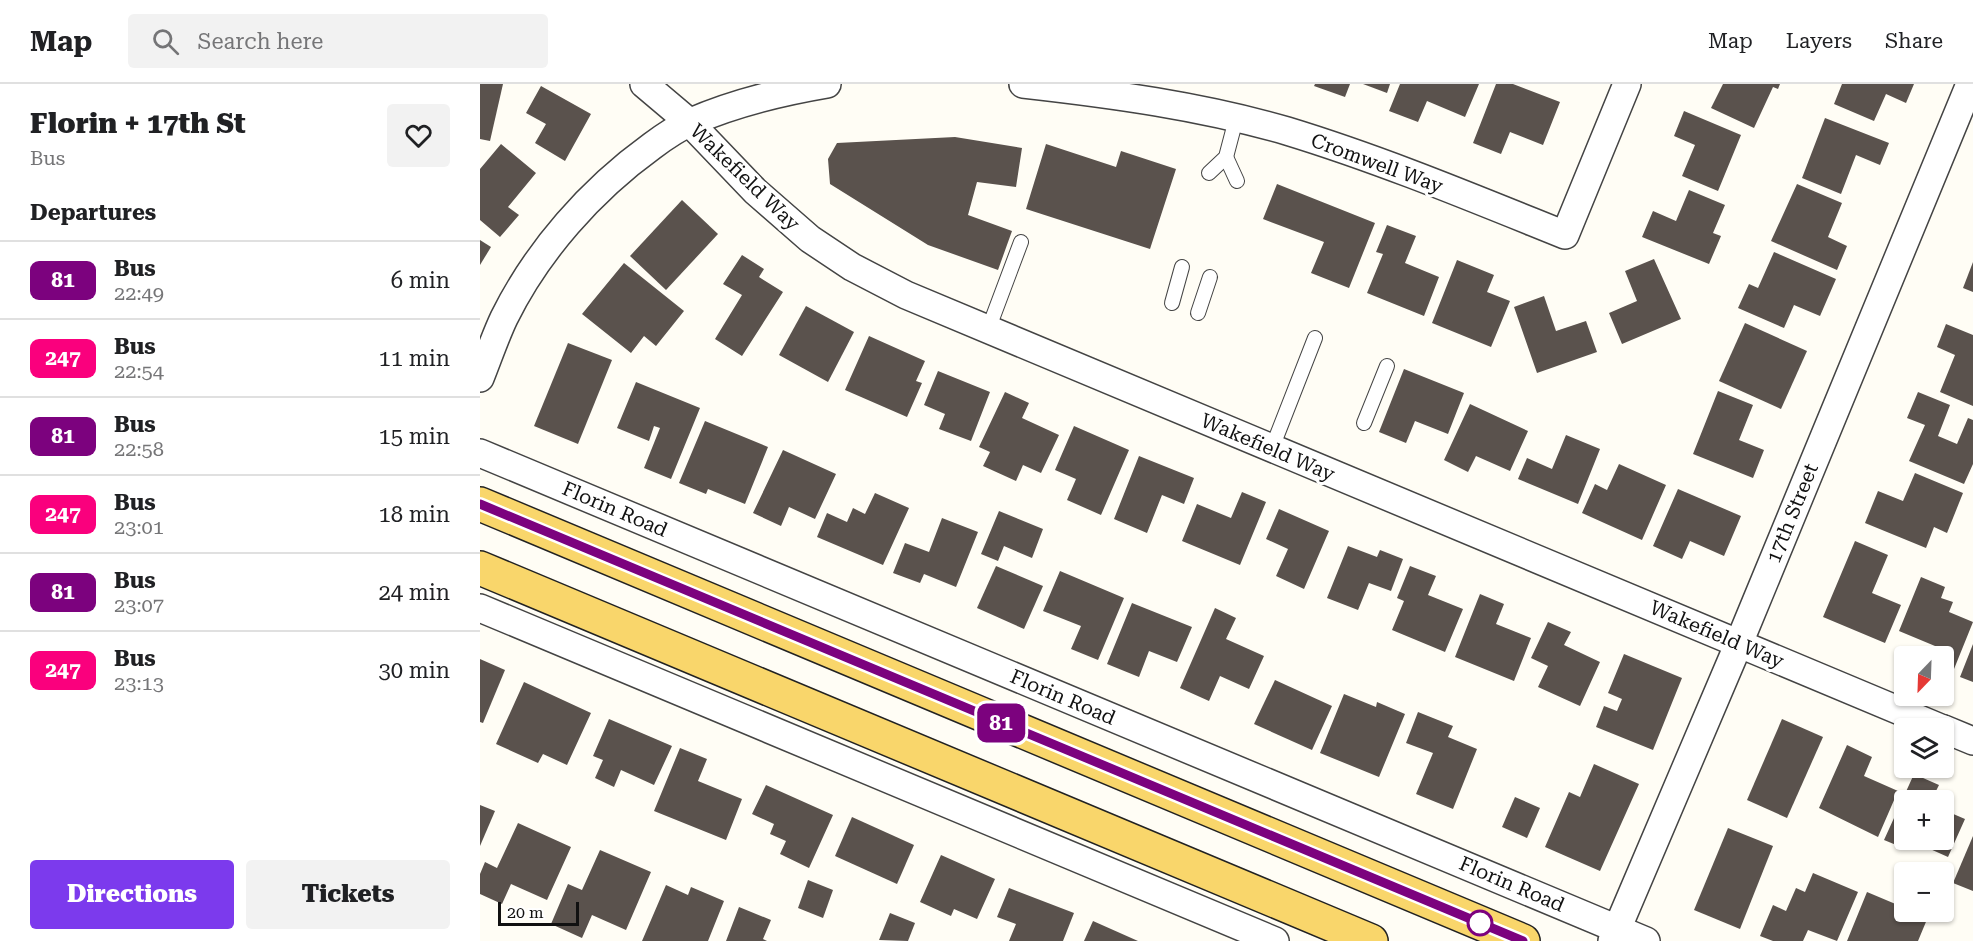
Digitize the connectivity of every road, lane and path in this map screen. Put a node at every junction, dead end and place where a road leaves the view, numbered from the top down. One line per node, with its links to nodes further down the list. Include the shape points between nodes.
1 (644, 84): 7 (street, Wakefield Way)
2 (827, 84): 7 (street, via 784,91)
3 (1023, 84): 6 (street, Cromwell Way, via 1109,93)
4 (1627, 84): 6 (street, Cromwell Way, via 1564,235 1394,167 1286,131)
5 (1970, 84): 26 (street, 17th Street)
6 (1236, 119): 8 (lane)
7 (689, 122): 16 (street, Wakefield Way, via 755,191 810,239 906,296); 19 (street, via 636,158 568,224 504,318)
8 (1227, 157): 9 (lane); 10 (lane)
9 (1209, 173)
10 (1237, 181)
11 (1021, 242): 16 (lane)
12 (1182, 267): 14 (lane)
13 (1210, 277): 15 (lane)
14 (1172, 303)
15 (1198, 313)
16 (988, 330): 21 (street, Wakefield Way)
17 (1315, 338): 21 (lane)
18 (1387, 366): 20 (lane)
19 (480, 378)
20 (1364, 423)
21 (1272, 448): 26 (street, Wakefield Way)
22 (480, 453): 30 (street, Florin Road)
23 (480, 504): 33 (main road)
24 (480, 568): 32 (main road)
25 (480, 608): 31 (street)
26 (1739, 643): 27 (street, Wakefield Way); 30 (street, 17th Street)
27 (1918, 718)
28 (1954, 733): 29 (street, Wakefield Way)
29 (1973, 741)
30 (1615, 935): 34 (street, Florin Road)
31 (1275, 941)
32 (1371, 941)
33 (1523, 941)
34 (1646, 941)

